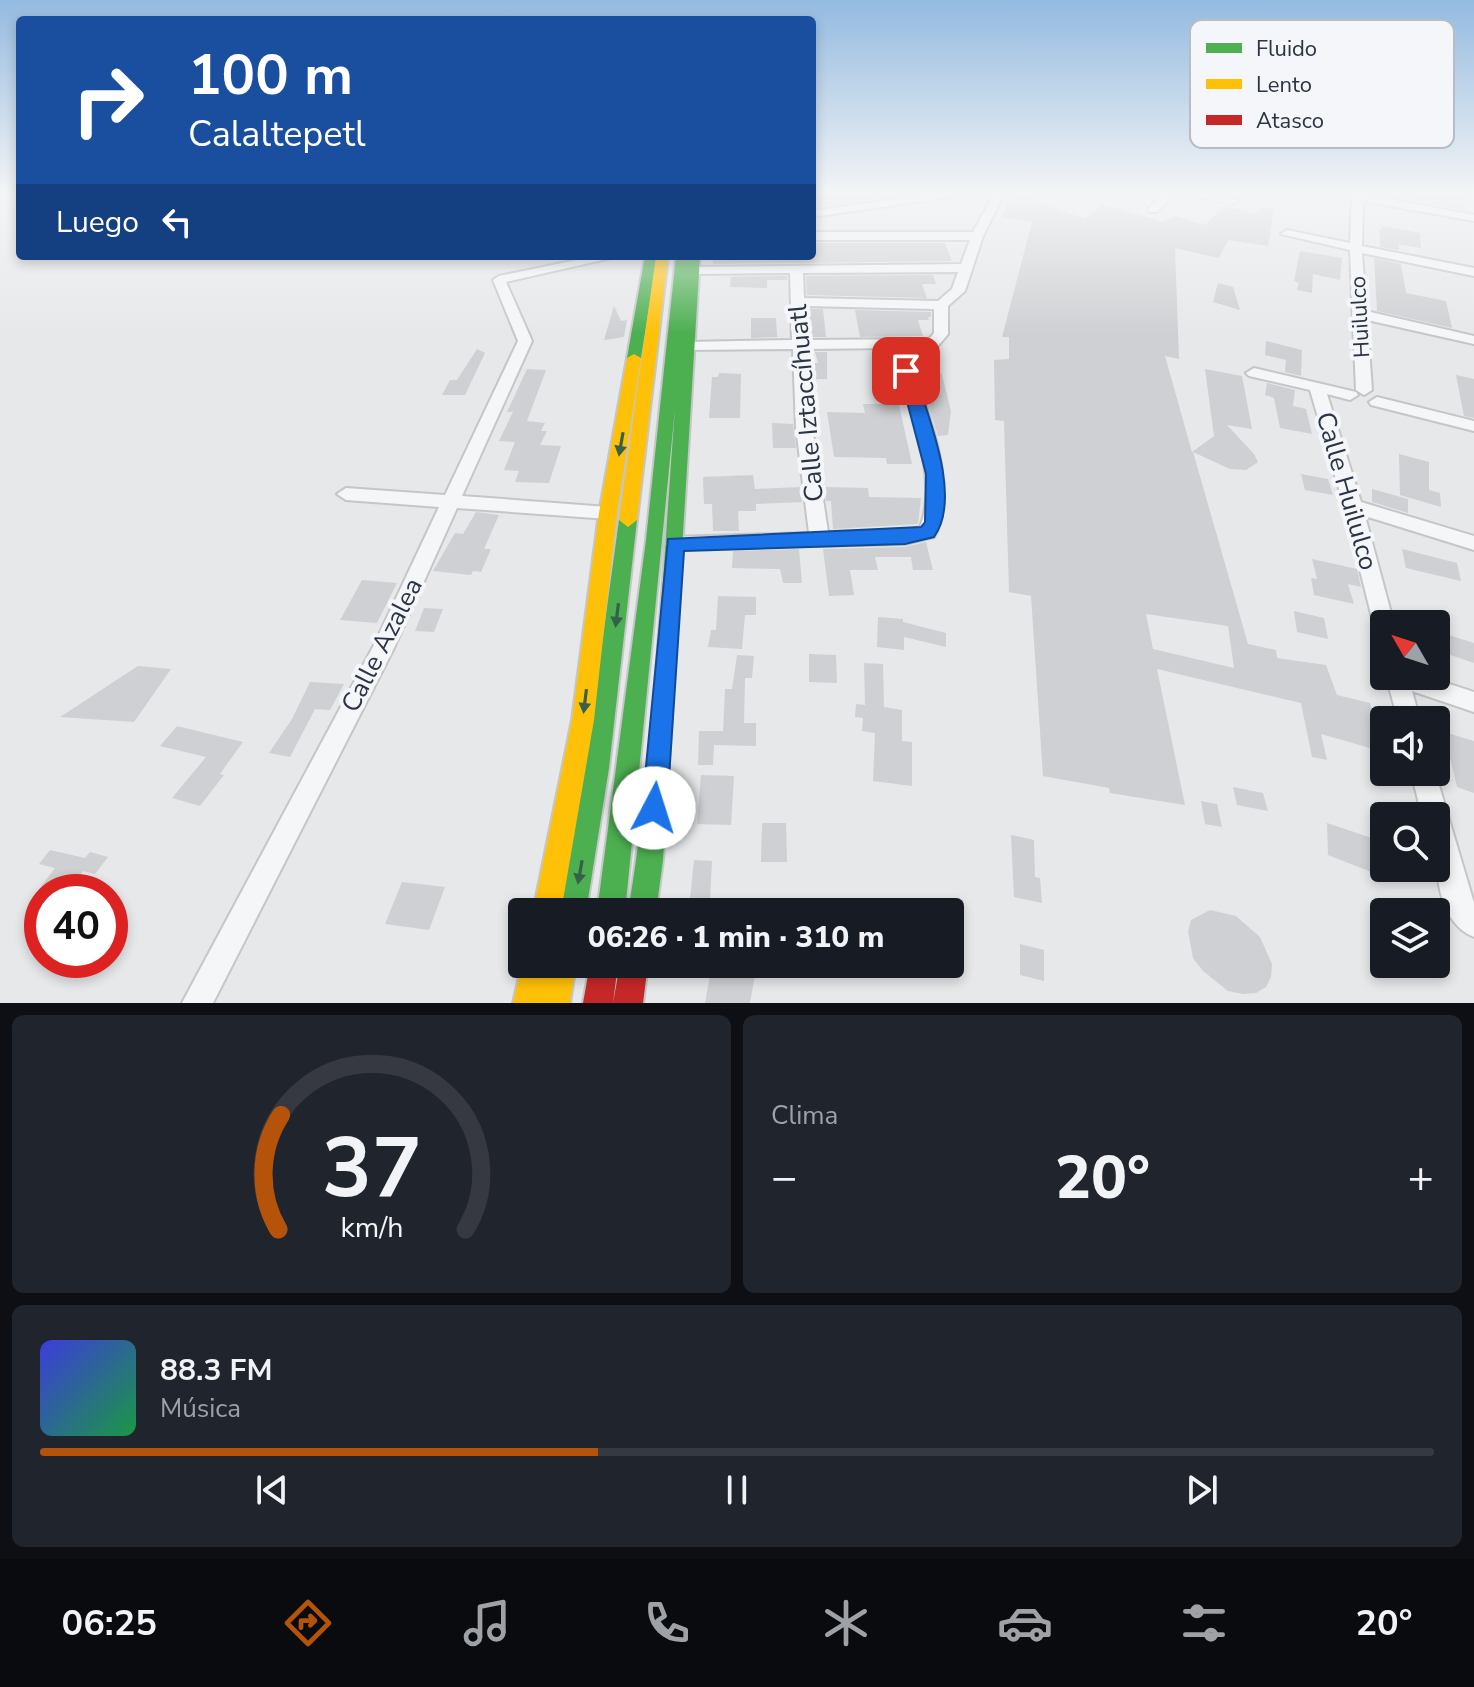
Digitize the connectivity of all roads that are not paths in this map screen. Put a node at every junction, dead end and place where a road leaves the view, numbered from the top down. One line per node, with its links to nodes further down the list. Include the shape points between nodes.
1 (975, 241): 10 (street)
2 (1318, 241): 4 (street)
3 (1355, 241): 4 (street, Huilulco)
4 (1356, 249): 11 (street); 14 (street, Huilulco)
5 (595, 260): 24 (street, Calle Azalea, via 499,280 525,341)
6 (650, 260): 26 (main road, one-way to 26)
7 (661, 260): 35 (main road, one-way to 35, via 601,738)
8 (689, 261): 9 (street); 18 (main road); 36 (main road)
9 (796, 268): 10 (street); 12 (street, Calle Iztaccíhuatl)
10 (963, 268): 13 (street, via 958,291)
11 (1474, 272)
12 (797, 302): 13 (street); 16 (street, Calle Iztaccíhuatl)
13 (941, 305): 17 (street, via 941,334 933,343)
14 (1360, 314): 15 (street); 21 (street, Huilulco)
15 (1474, 340)
16 (799, 343): 17 (street); 18 (street); 27 (street, Calle Iztaccíhuatl)
17 (899, 345): 27 (street, via 935,474 934,523 927,532 905,537)
18 (686, 346): 29 (main road)
19 (1254, 373): 20 (street)
20 (1317, 388): 21 (street, Calle Huilulco); 25 (street, Calle Huilulco)
21 (1357, 392): 22 (street, Calle Huilulco, via 1361,402)
22 (1474, 426)
23 (346, 494): 24 (street)
24 (454, 500): 26 (street); 43 (street, Calle Azalea, via 383,648)
25 (1353, 506): 28 (street); 30 (street, Calle Huilulco)
26 (608, 513): 34 (main road, one-way to 34, via 583,720)
27 (819, 538): 29 (street)
28 (1474, 543)
29 (674, 544): 37 (main road)
30 (1380, 610)
31 (1438, 690): 32 (street)
32 (1474, 702)
33 (1450, 870): 38 (street, via 1460,908)
34 (550, 898)
35 (574, 898)
36 (613, 898)
37 (644, 898)
38 (1474, 923)
39 (533, 978): 44 (main road)
40 (559, 978): 45 (main road)
41 (602, 978): 46 (main road)
42 (632, 978): 47 (main road)
43 (197, 1003)
44 (528, 1003)
45 (555, 1003)
46 (598, 1003)
47 (628, 1003)

